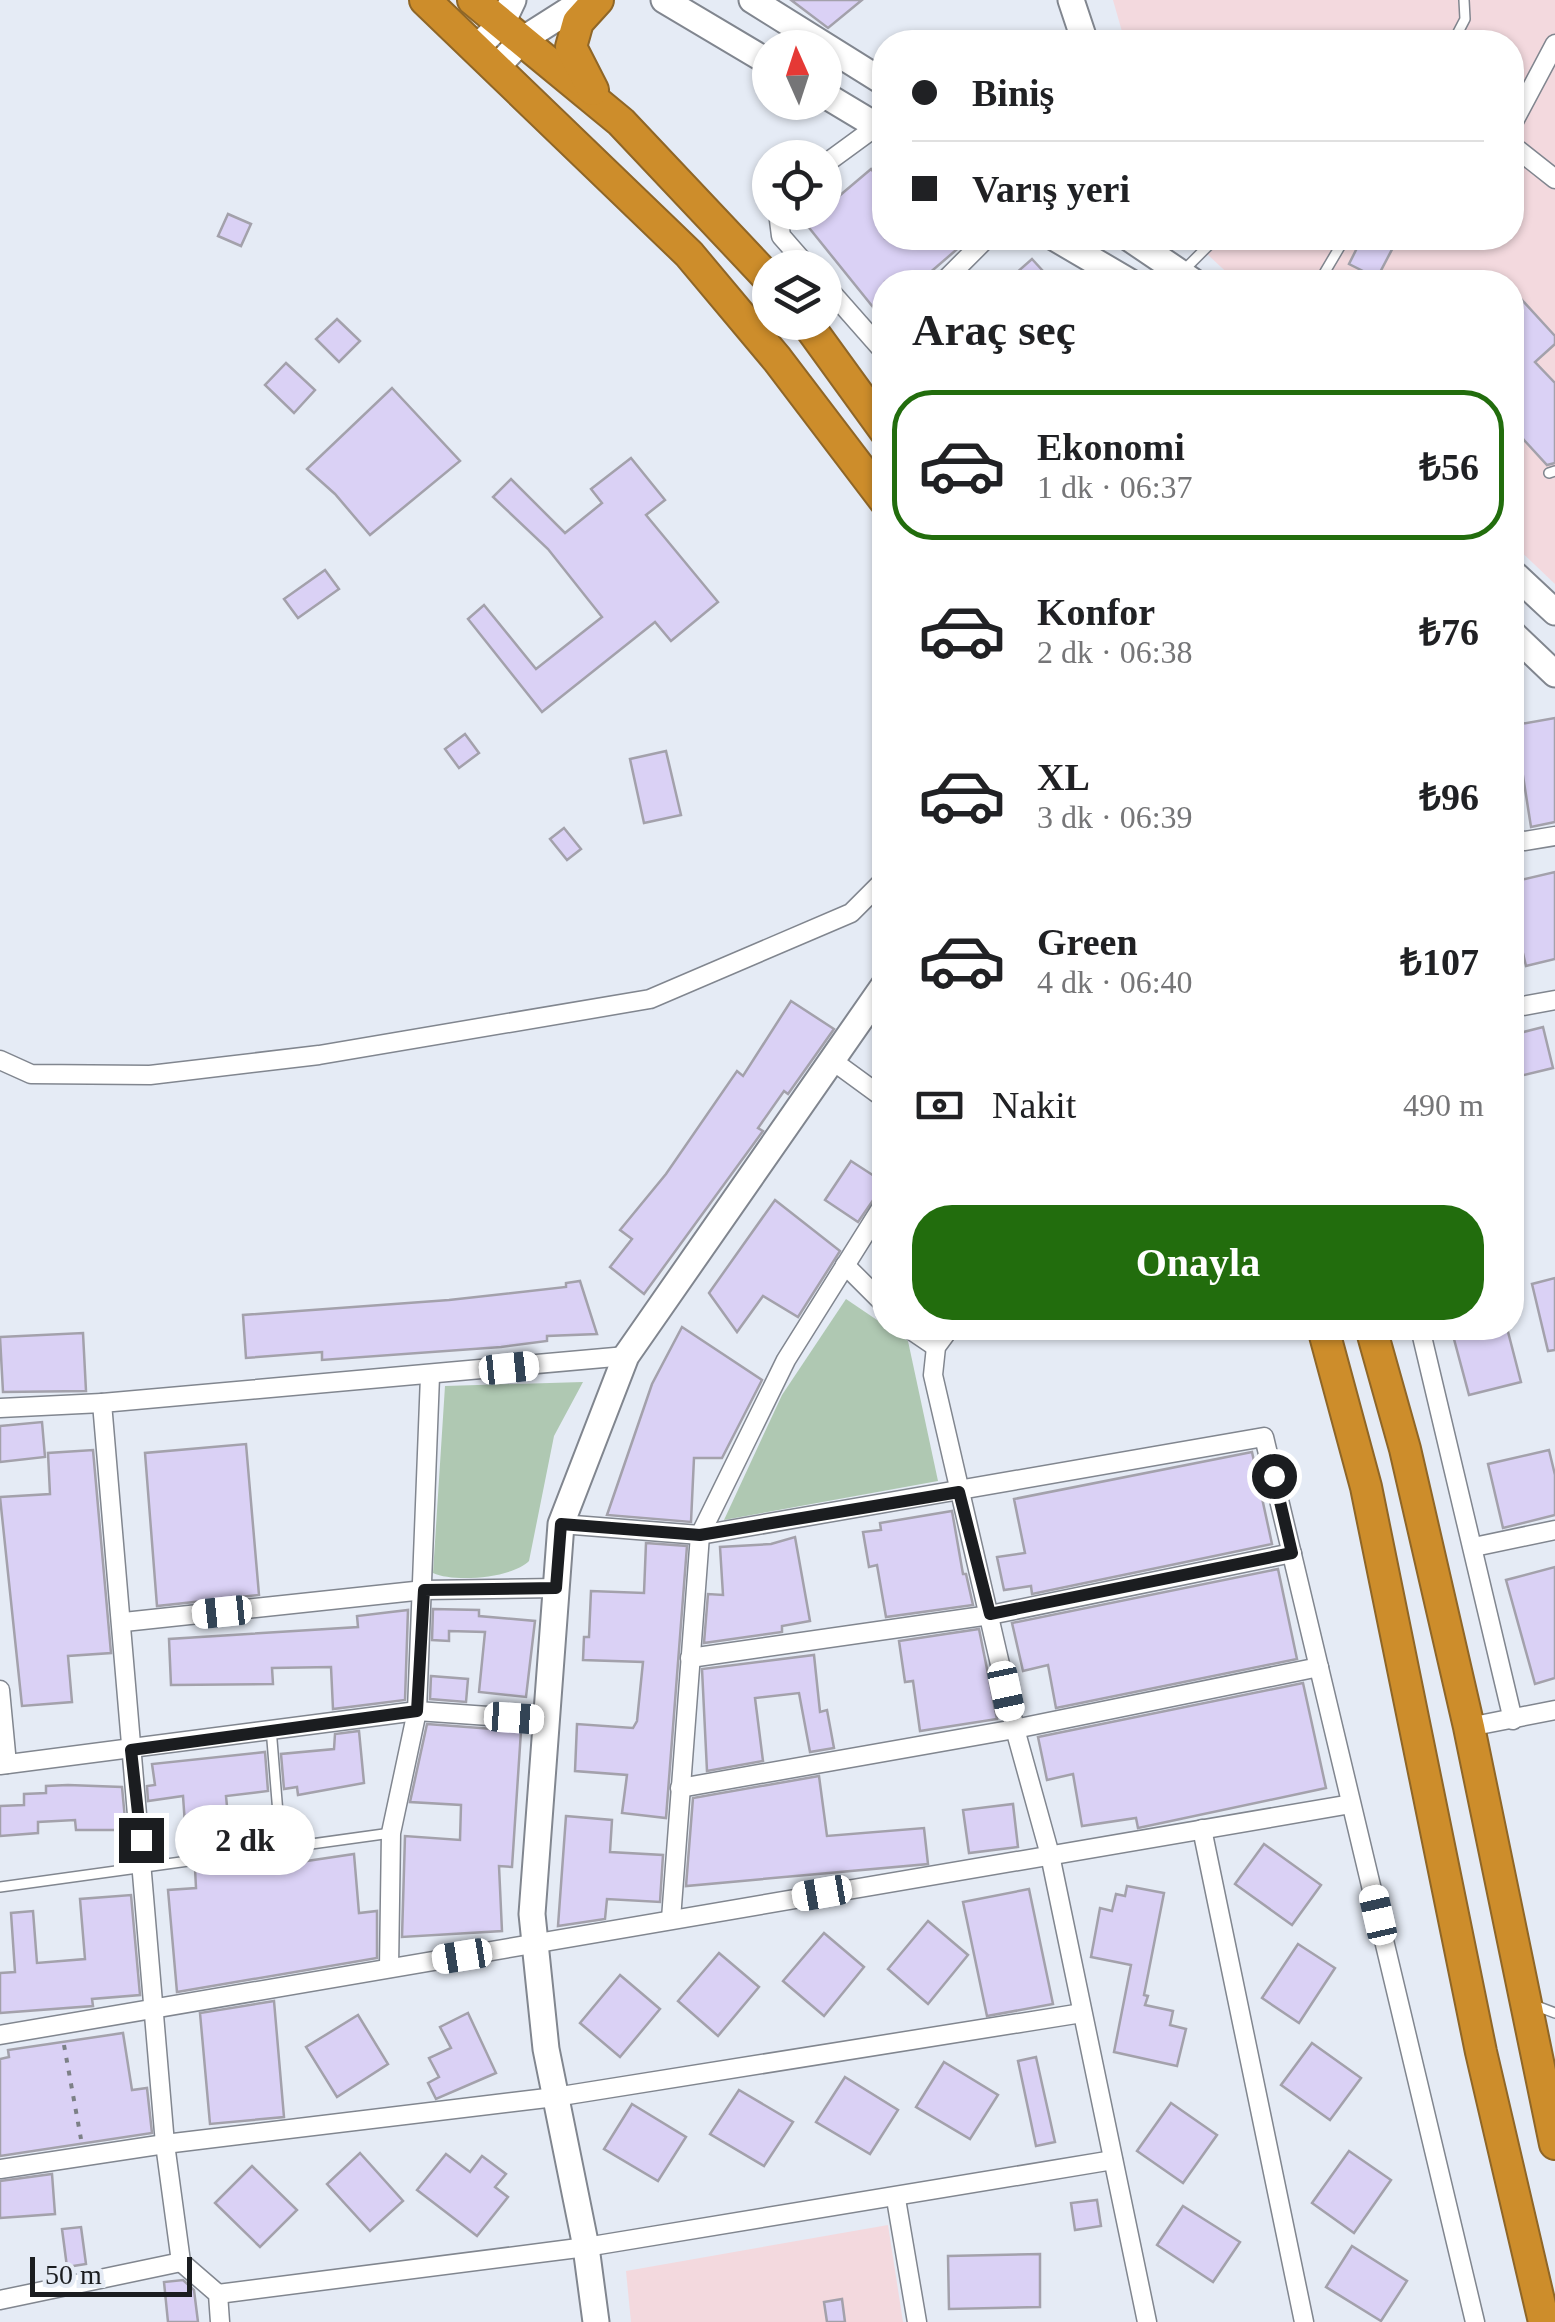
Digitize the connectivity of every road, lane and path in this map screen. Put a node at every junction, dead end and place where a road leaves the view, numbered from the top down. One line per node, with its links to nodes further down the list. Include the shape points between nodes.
1 (424, 0): 14 (highway)
2 (473, 0): 9 (highway)
3 (585, 0): 9 (street)
4 (598, 0): 18 (highway, via 578,22 571,47 584,80)
5 (664, 0): 13 (street)
6 (752, 0): 15 (street)
7 (1071, 0): 10 (street)
8 (1464, 0): 11 (lane)
9 (512, 21): 14 (street); 18 (highway)
10 (1081, 30)
11 (1459, 30)
12 (1555, 44): 16 (street)
13 (752, 52)
14 (485, 59): 35 (highway, via 689,254)
15 (872, 75)
16 (1524, 103)
17 (842, 105): 19 (street)
18 (621, 122): 27 (highway)
19 (872, 123)
20 (872, 134): 21 (street)
21 (842, 153)
22 (1524, 154): 23 (street)
23 (1555, 179)
24 (975, 250): 28 (street)
25 (1075, 250): 29 (street)
26 (1157, 250): 30 (street)
27 (752, 261)
28 (956, 270)
29 (1110, 270)
30 (1178, 270)
31 (842, 303): 32 (street)
32 (872, 335)
33 (819, 340): 34 (highway)
34 (872, 413)
35 (872, 484)
36 (1524, 583): 37 (street)
37 (1555, 612)
38 (1524, 644): 39 (street)
39 (1555, 674)
40 (1555, 836): 41 (street)
41 (1524, 841)
42 (872, 893): 46 (street, via 851,913 650,999 319,1055 150,1075 32,1074)
43 (1555, 1000): 45 (street)
44 (872, 1004): 47 (street)
45 (1524, 1006)
46 (0, 1060)
47 (834, 1061): 48 (street); 58 (street)
48 (872, 1089)
49 (872, 1222): 50 (street)
50 (845, 1265): 51 (street); 65 (street, via 786,1360)
51 (872, 1292)
52 (926, 1340): 57 (street)
53 (941, 1340): 57 (street)
54 (1326, 1340): 118 (highway, via 1366,1487 1480,2052)
55 (1374, 1340): 79 (highway)
56 (1423, 1340): 66 (street)
57 (936, 1347): 62 (street, via 933,1375)
58 (626, 1356): 59 (street); 63 (street)
59 (430, 1376): 60 (street); 69 (street)
60 (102, 1403): 61 (street); 71 (street)
61 (0, 1408)
62 (959, 1492): 65 (street); 67 (street, via 1264,1437); 70 (street)
63 (561, 1524): 65 (street); 68 (street)
64 (1555, 1530): 66 (street)
65 (700, 1535): 72 (street)
66 (1474, 1547): 78 (street)
67 (1292, 1553): 70 (street); 73 (street)
68 (556, 1588): 69 (street); 77 (street)
69 (424, 1590): 71 (street); 76 (street)
70 (990, 1614): 72 (street); 81 (street)
71 (124, 1622): 82 (street)
72 (690, 1658): 84 (street)
73 (1319, 1668): 81 (street); 85 (street)
74 (0, 1690): 83 (street)
75 (1555, 1710): 78 (street)
76 (417, 1711): 77 (street); 80 (street); 87 (street)
77 (547, 1720): 93 (street)
78 (1514, 1720): 79 (street)
79 (1469, 1727): 95 (highway)
80 (271, 1728): 82 (street); 88 (lane)
81 (1014, 1729): 84 (street); 89 (street)
82 (131, 1750): 83 (street); 90 (street)
83 (4, 1764)
84 (680, 1788): 92 (street)
85 (1352, 1804): 86 (street); 117 (street)
86 (1202, 1829): 89 (street); 116 (street)
87 (391, 1833): 88 (lane); 94 (street)
88 (281, 1850): 90 (lane)
89 (1050, 1856): 92 (street); 97 (street)
90 (144, 1870): 91 (lane); 96 (street)
91 (0, 1887)
92 (671, 1918): 93 (street)
93 (535, 1944): 94 (street); 101 (street)
94 (389, 1968): 96 (street)
95 (1524, 2000): 98 (lane); 103 (highway)
96 (154, 2010): 99 (street); 102 (street)
97 (1082, 2013): 101 (street); 105 (street)
98 (1555, 2013)
99 (60, 2025): 100 (street); 104 (path)
100 (0, 2035)
101 (555, 2097): 102 (street); 108 (street)
102 (165, 2144): 104 (street); 109 (street)
103 (1555, 2144)
104 (84, 2156): 106 (street)
105 (1113, 2160): 107 (street); 115 (street)
106 (0, 2169)
107 (896, 2199): 108 (street); 114 (street)
108 (586, 2247): 110 (street); 113 (street)
109 (181, 2262): 110 (street); 111 (street)
110 (218, 2294): 112 (street)
111 (0, 2300)
112 (220, 2322)
113 (596, 2322)
114 (917, 2322)
115 (1146, 2322)
116 (1304, 2322)
117 (1475, 2322)
118 (1544, 2322)

